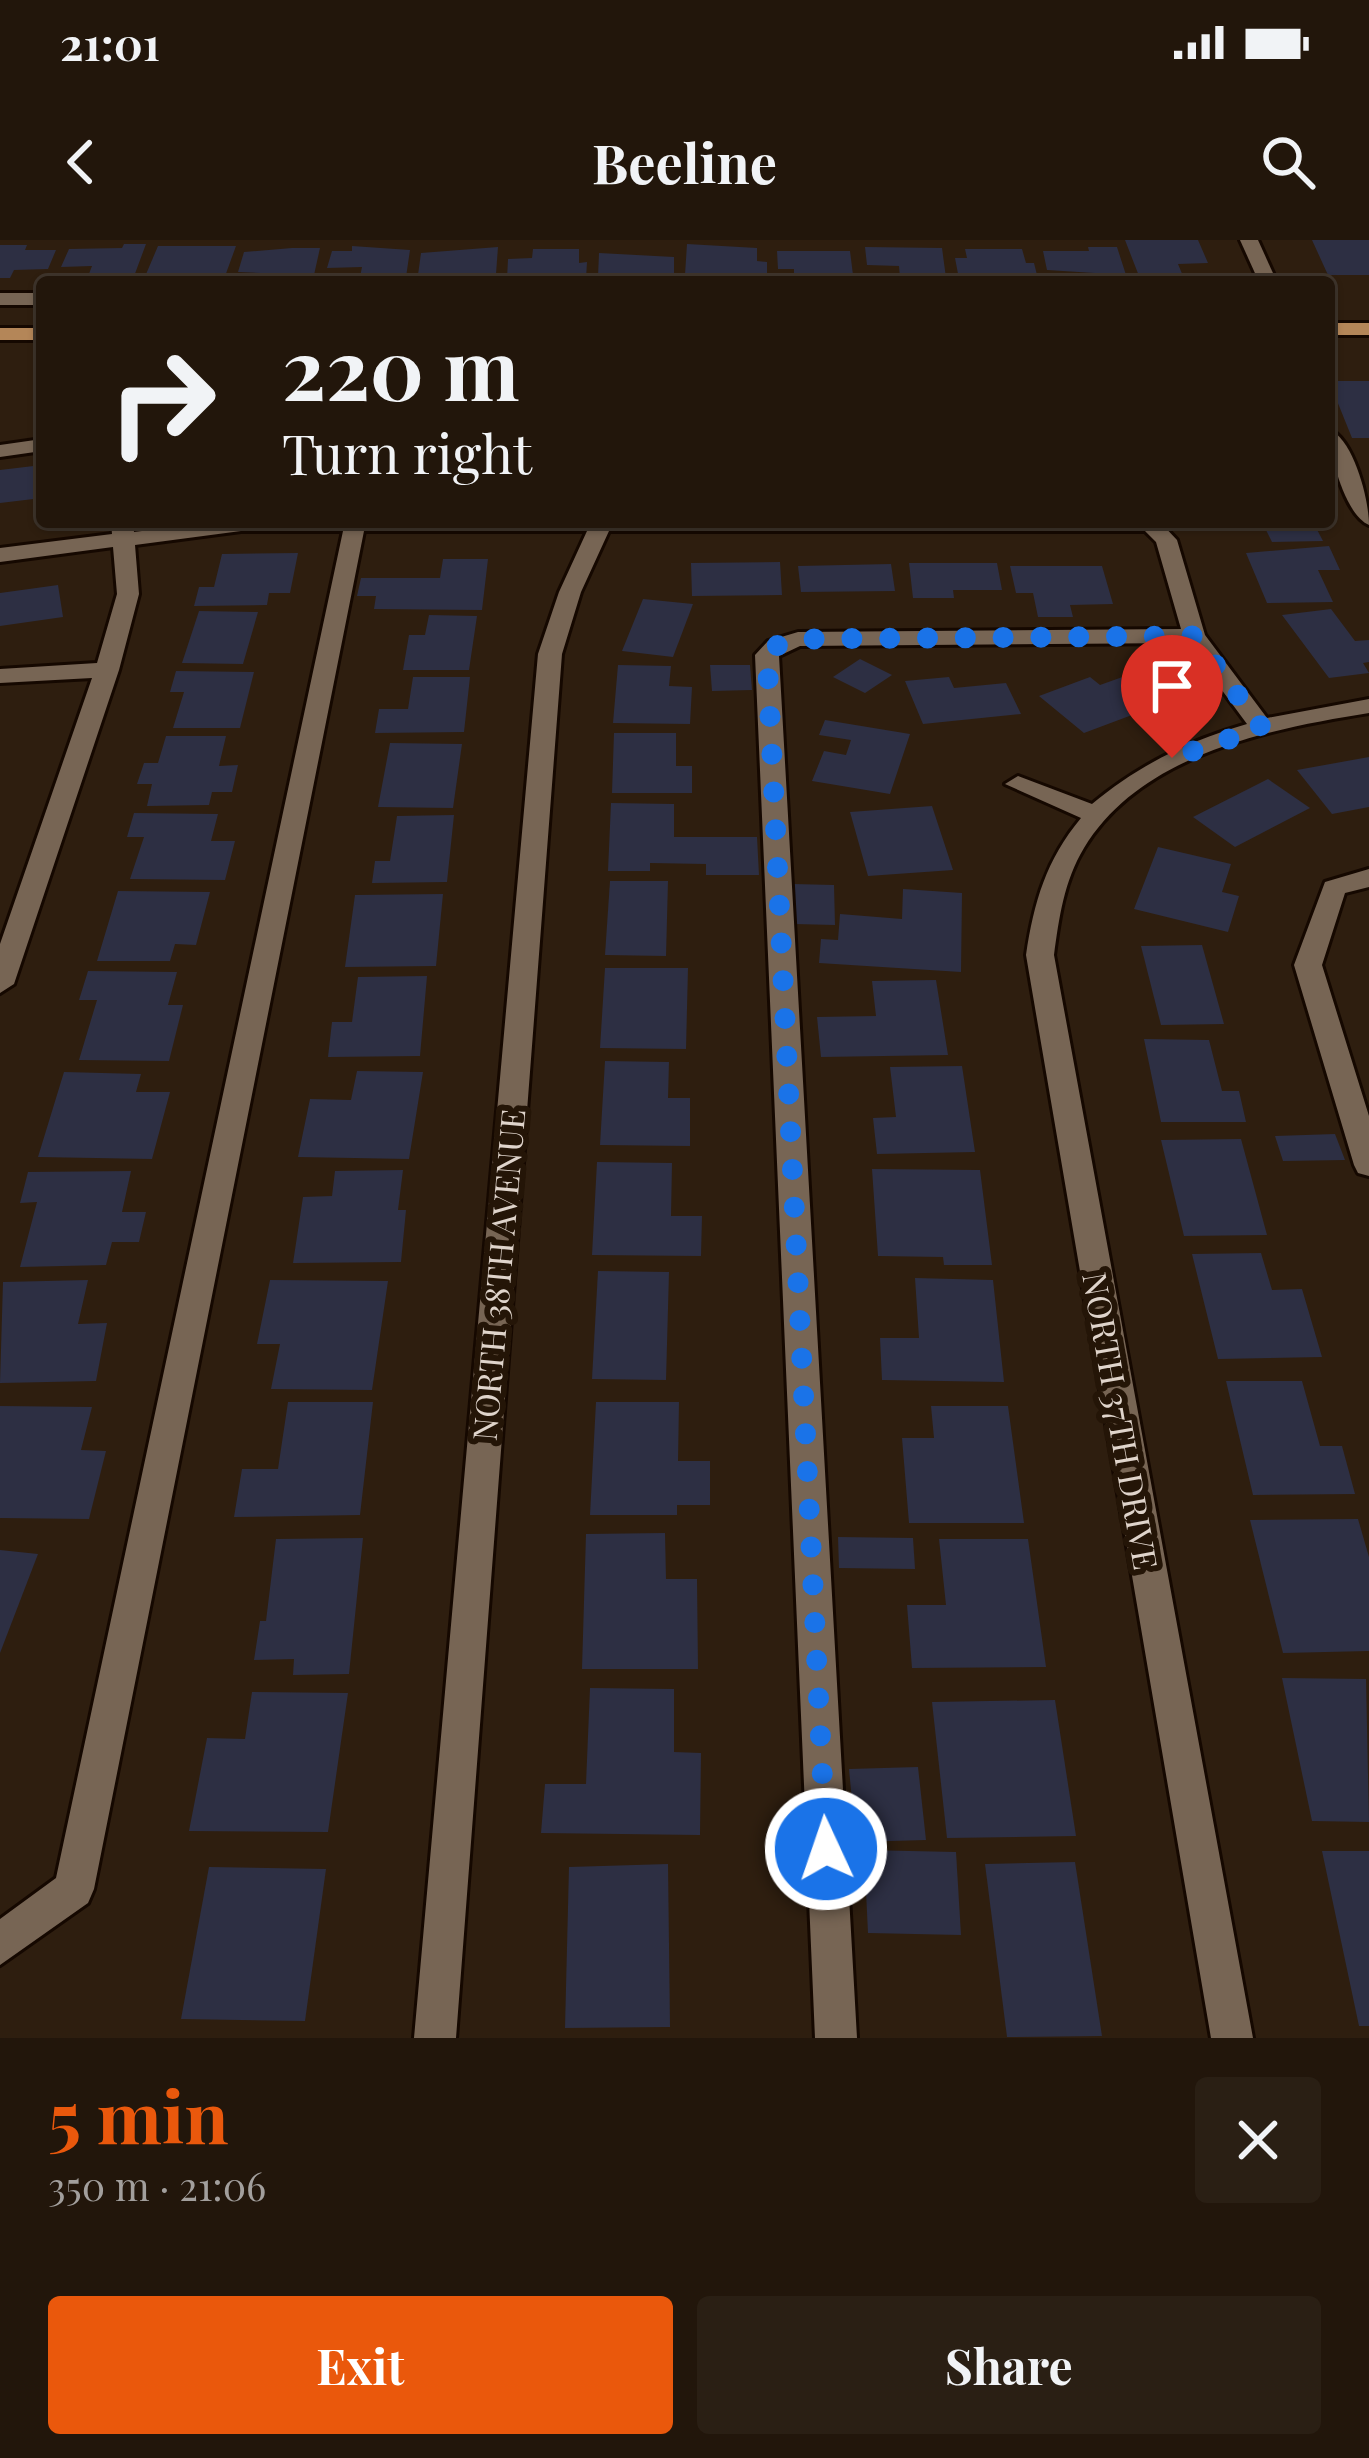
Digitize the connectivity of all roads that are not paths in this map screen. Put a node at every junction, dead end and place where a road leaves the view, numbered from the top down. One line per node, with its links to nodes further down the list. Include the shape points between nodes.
1 (1249, 240): 2 (street)
2 (1265, 276)
3 (0, 299): 4 (street)
4 (36, 299)
5 (1335, 329): 6 (main road)
6 (1369, 329)
7 (0, 334): 8 (main road)
8 (36, 334)
9 (36, 446): 11 (street)
10 (1335, 448): 12 (street)
11 (0, 452)
12 (1369, 519)
13 (170, 528): 17 (street)
14 (354, 528): 29 (street, via 74,1889)
15 (600, 528): 30 (street, NORTH 38TH AVENUE, via 550,654)
16 (1154, 528): 19 (street, via 1166,540)
17 (122, 530): 18 (street); 20 (street, via 128,594)
18 (0, 555)
19 (1194, 636): 23 (street); 31 (street, via 798,639 767,655)
20 (107, 670): 21 (street); 27 (street)
21 (0, 676)
22 (1369, 706): 23 (street, NORTH 37TH DRIVE)
23 (1262, 728): 25 (street, NORTH 37TH DRIVE, via 1172,758)
24 (1018, 784): 25 (street)
25 (1096, 815): 32 (street, NORTH 37TH DRIVE, via 1052,890 1040,955)
26 (1369, 878): 28 (street, via 1334,888 1308,965)
27 (0, 984)
28 (1369, 1165)
29 (0, 1944)
30 (435, 2038)
31 (836, 2038)
32 (1232, 2038)

